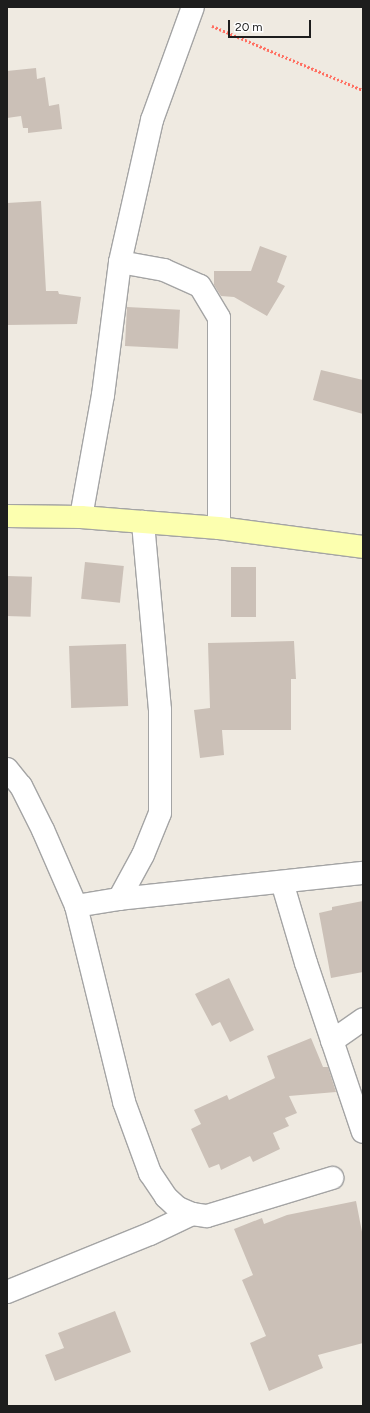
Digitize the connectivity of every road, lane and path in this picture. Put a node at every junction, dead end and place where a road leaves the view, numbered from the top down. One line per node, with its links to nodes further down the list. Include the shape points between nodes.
1 (191, 12): 2 (path); 3 (street, via 152,120)
2 (363, 90)
3 (120, 262): 5 (street, via 103,395); 7 (street, via 164,270 200,286 219,318)
4 (7, 516): 5 (street)
5 (80, 516): 6 (street)
6 (143, 522): 7 (street); 12 (street, via 160,710 160,814 143,855)
7 (219, 528): 8 (street)
8 (363, 547)
9 (7, 769): 13 (street, via 21,786)
10 (363, 873): 11 (street)
11 (282, 882): 12 (street); 15 (street)
12 (119, 899): 13 (street)
13 (76, 906): 18 (street, via 124,1102 150,1173 166,1197 178,1208)
14 (363, 1019): 15 (street)
15 (332, 1041): 16 (street)
16 (363, 1132)
17 (332, 1178): 18 (street, via 223,1213 208,1216)
18 (192, 1214): 19 (street, via 150,1234)
19 (7, 1292)

